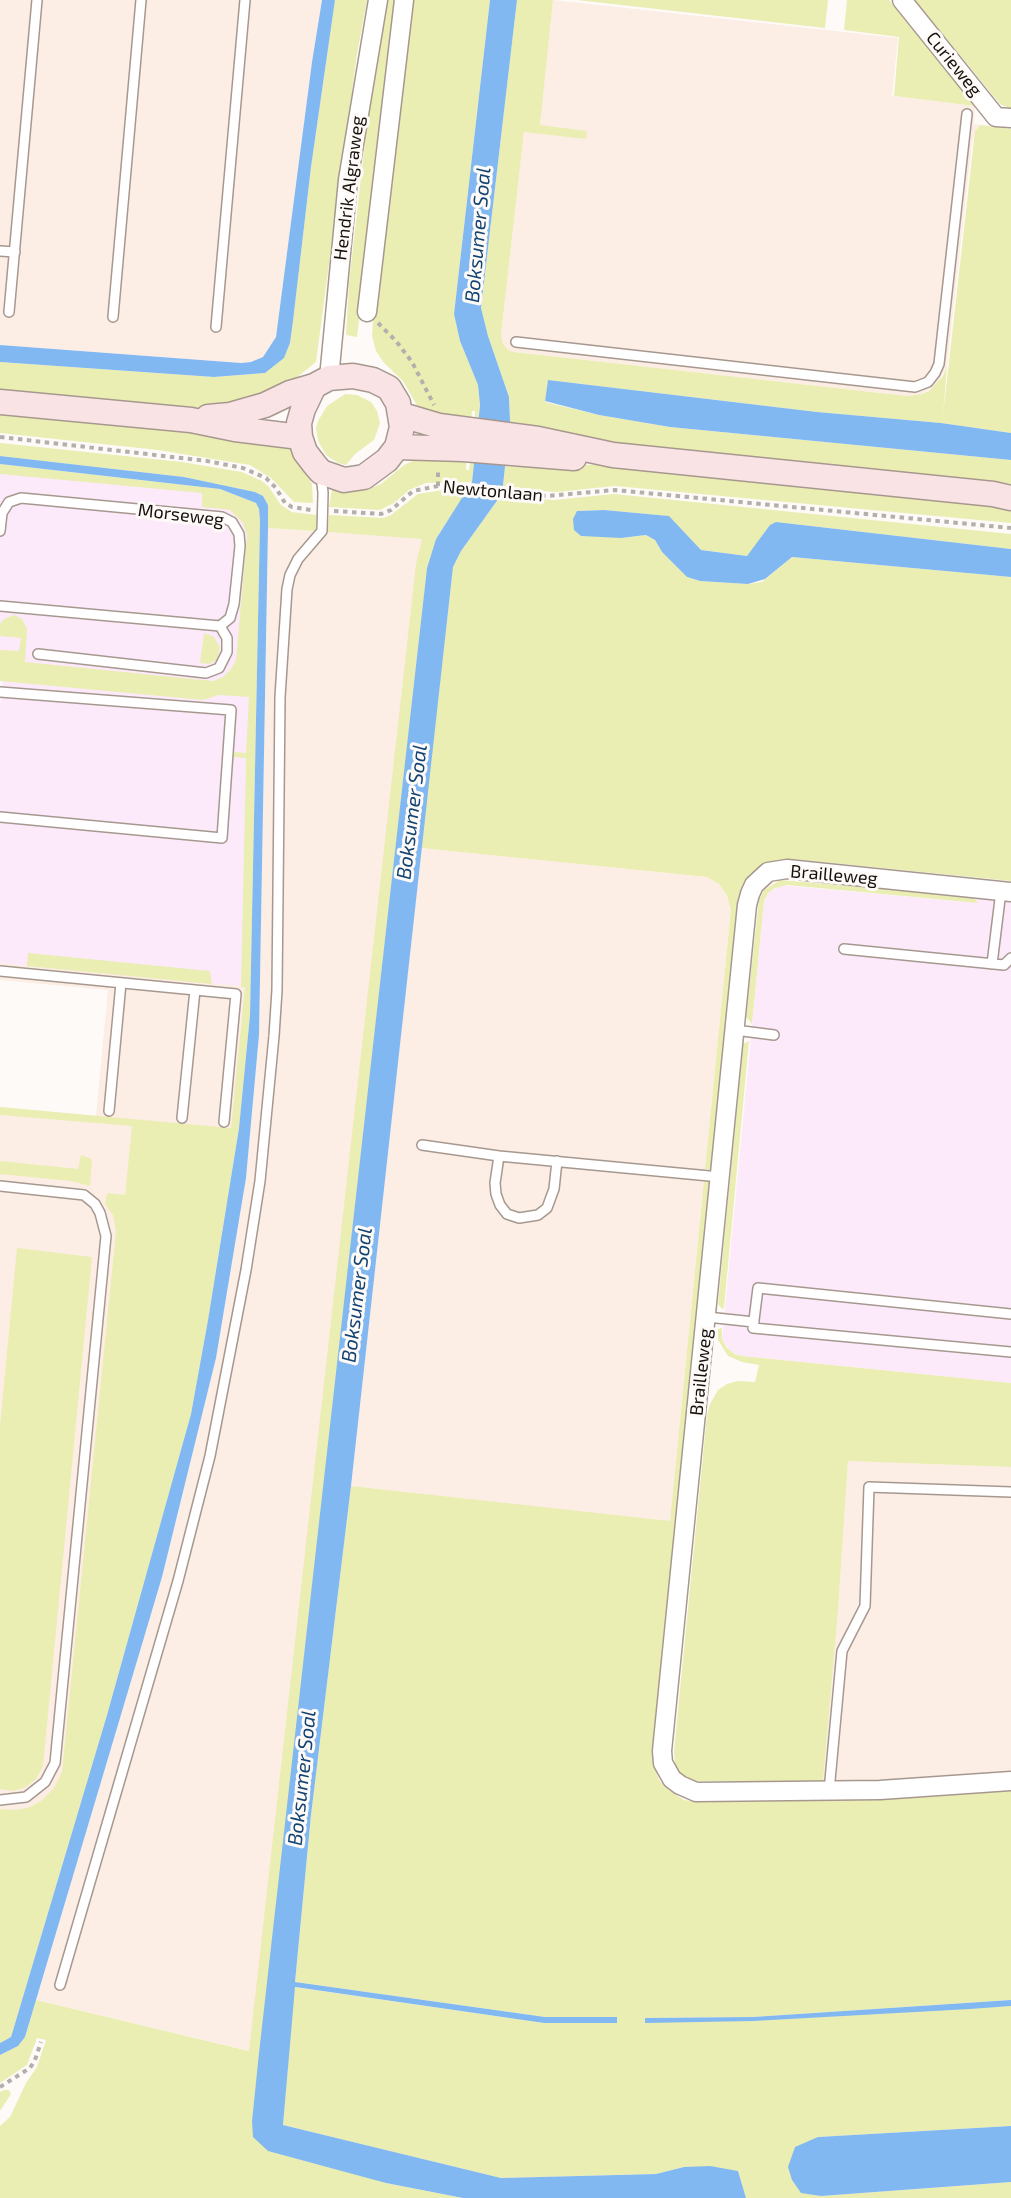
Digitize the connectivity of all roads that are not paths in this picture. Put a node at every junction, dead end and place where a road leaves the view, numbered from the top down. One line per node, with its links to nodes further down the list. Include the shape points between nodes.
1 (37, 0): 10 (lane)
2 (141, 0): 13 (lane)
3 (245, 0): 14 (lane)
4 (378, 0): 16 (street, Hendrik Algraweg, via 348,180)
5 (404, 0): 12 (street, Hendrik Algraweg)
6 (902, 0): 8 (street, Curieweg, via 996,117)
7 (967, 114): 15 (lane, via 939,364 928,382 915,387)
8 (1011, 118)
9 (0, 251): 10 (lane)
10 (15, 252): 11 (lane)
11 (9, 312)
12 (367, 312)
13 (113, 317)
14 (216, 327)
15 (516, 342)
16 (321, 382): 18 (street, via 362,377 389,388); 19 (street, via 265,405); 20 (street, via 303,409)
17 (0, 402): 19 (street)
18 (402, 415): 21 (street); 22 (street)
19 (191, 420): 20 (street)
20 (300, 437): 23 (street, via 305,453)
21 (470, 440): 22 (street); 24 (street, via 582,447 613,455)
22 (397, 447): 23 (street, via 364,477 344,480)
23 (321, 472): 56 (lane, via 322,531 298,559 287,589 280,697 275,1013 260,1181 244,1281 204,1479 178,1581)
24 (1005, 495)
25 (0, 531): 27 (lane, Morseweg, via 2,513 9,502 21,498 222,517 232,522 240,546 234,604 230,618)
26 (0, 606): 27 (lane)
27 (220, 626): 28 (lane, via 227,638 227,652 219,668 206,673)
28 (38, 654)
29 (0, 692): 30 (lane, via 231,710 222,838)
30 (0, 817)
31 (1006, 891): 34 (lane); 38 (street, Brailleweg, via 787,869 768,873 754,885 747,905)
32 (844, 949): 34 (lane)
33 (1011, 958): 34 (lane, via 1004,965)
34 (992, 964)
35 (0, 971): 36 (lane)
36 (121, 983): 37 (lane); 40 (lane)
37 (195, 990): 41 (lane); 42 (lane, via 236,994)
38 (735, 1030): 39 (lane); 46 (street, Brailleweg)
39 (774, 1035)
40 (109, 1111)
41 (183, 1118)
42 (224, 1122)
43 (422, 1145): 44 (lane)
44 (498, 1156): 45 (lane); 45 (lane, via 496,1194 507,1214 519,1218 538,1215 547,1208)
45 (557, 1161): 46 (lane)
46 (720, 1177): 49 (street, Brailleweg)
47 (0, 1186): 55 (lane, via 84,1196 100,1213 106,1236 55,1763 45,1782 26,1797)
48 (1011, 1314): 50 (lane, via 758,1288)
49 (707, 1317): 50 (lane); 54 (street, Brailleweg, via 663,1763 672,1779 696,1792)
50 (754, 1322): 51 (lane, via 753,1328)
51 (1011, 1352)
52 (1011, 1492): 54 (lane, via 869,1486 865,1606 842,1651)
53 (1011, 1781): 54 (street, Brailleweg)
54 (829, 1791)
55 (0, 1800)
56 (60, 1985)

